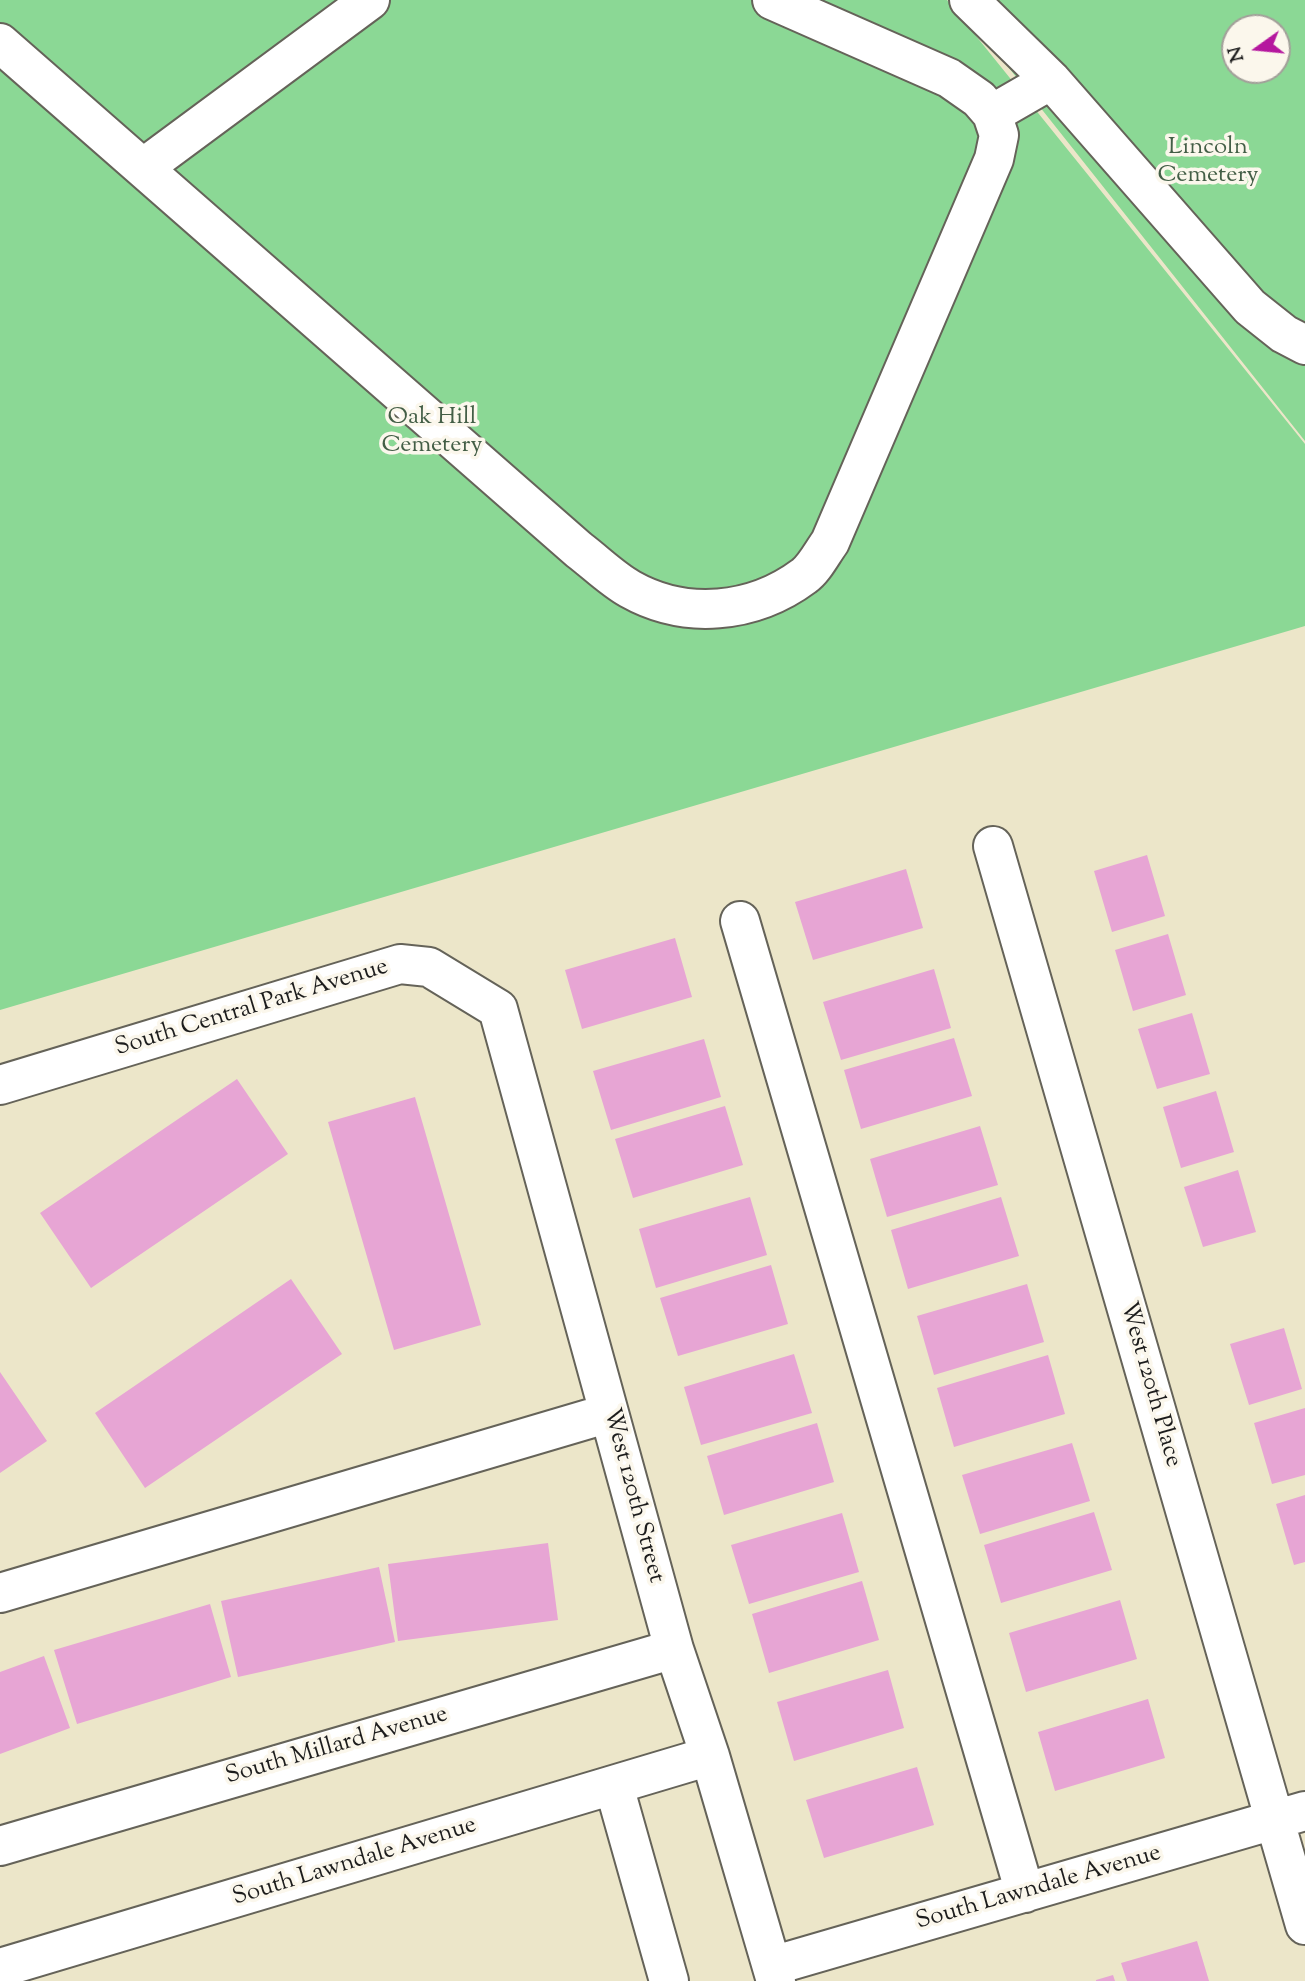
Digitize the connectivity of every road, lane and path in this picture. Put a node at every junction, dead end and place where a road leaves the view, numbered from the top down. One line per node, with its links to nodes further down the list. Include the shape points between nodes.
1 (370, 0): 7 (street)
2 (772, 0): 6 (street, via 949,78)
3 (969, 0): 5 (street)
4 (0, 43): 7 (street)
5 (1051, 80): 6 (street); 8 (street, via 1250,307)
6 (992, 114): 7 (street, via 999,135 994,159 830,542 805,575 768,597 735,608 694,610 629,589)
7 (143, 168)
8 (1305, 345)
9 (993, 846): 18 (street, West 120th Place)
10 (740, 921): 20 (street)
11 (498, 1009): 12 (street, South Central Park Avenue, via 429,967 400,964); 13 (street, West 120th Street)
12 (0, 1085)
13 (609, 1413): 14 (street); 15 (street, West 120th Street)
14 (0, 1592)
15 (674, 1649): 16 (street, West 120th Street); 19 (street, South Millard Avenue)
16 (710, 1756): 17 (street, South Lawndale Avenue); 23 (street, West 120th Street)
17 (614, 1786): 22 (street, South Lawndale Avenue); 24 (street)
18 (1290, 1815): 20 (street, South Lawndale Avenue); 21 (street, West 120th Place)
19 (0, 1846)
20 (1025, 1893): 23 (street, South Lawndale Avenue)
21 (1305, 1925)
22 (0, 1968)
23 (774, 1973)
24 (669, 1981)

